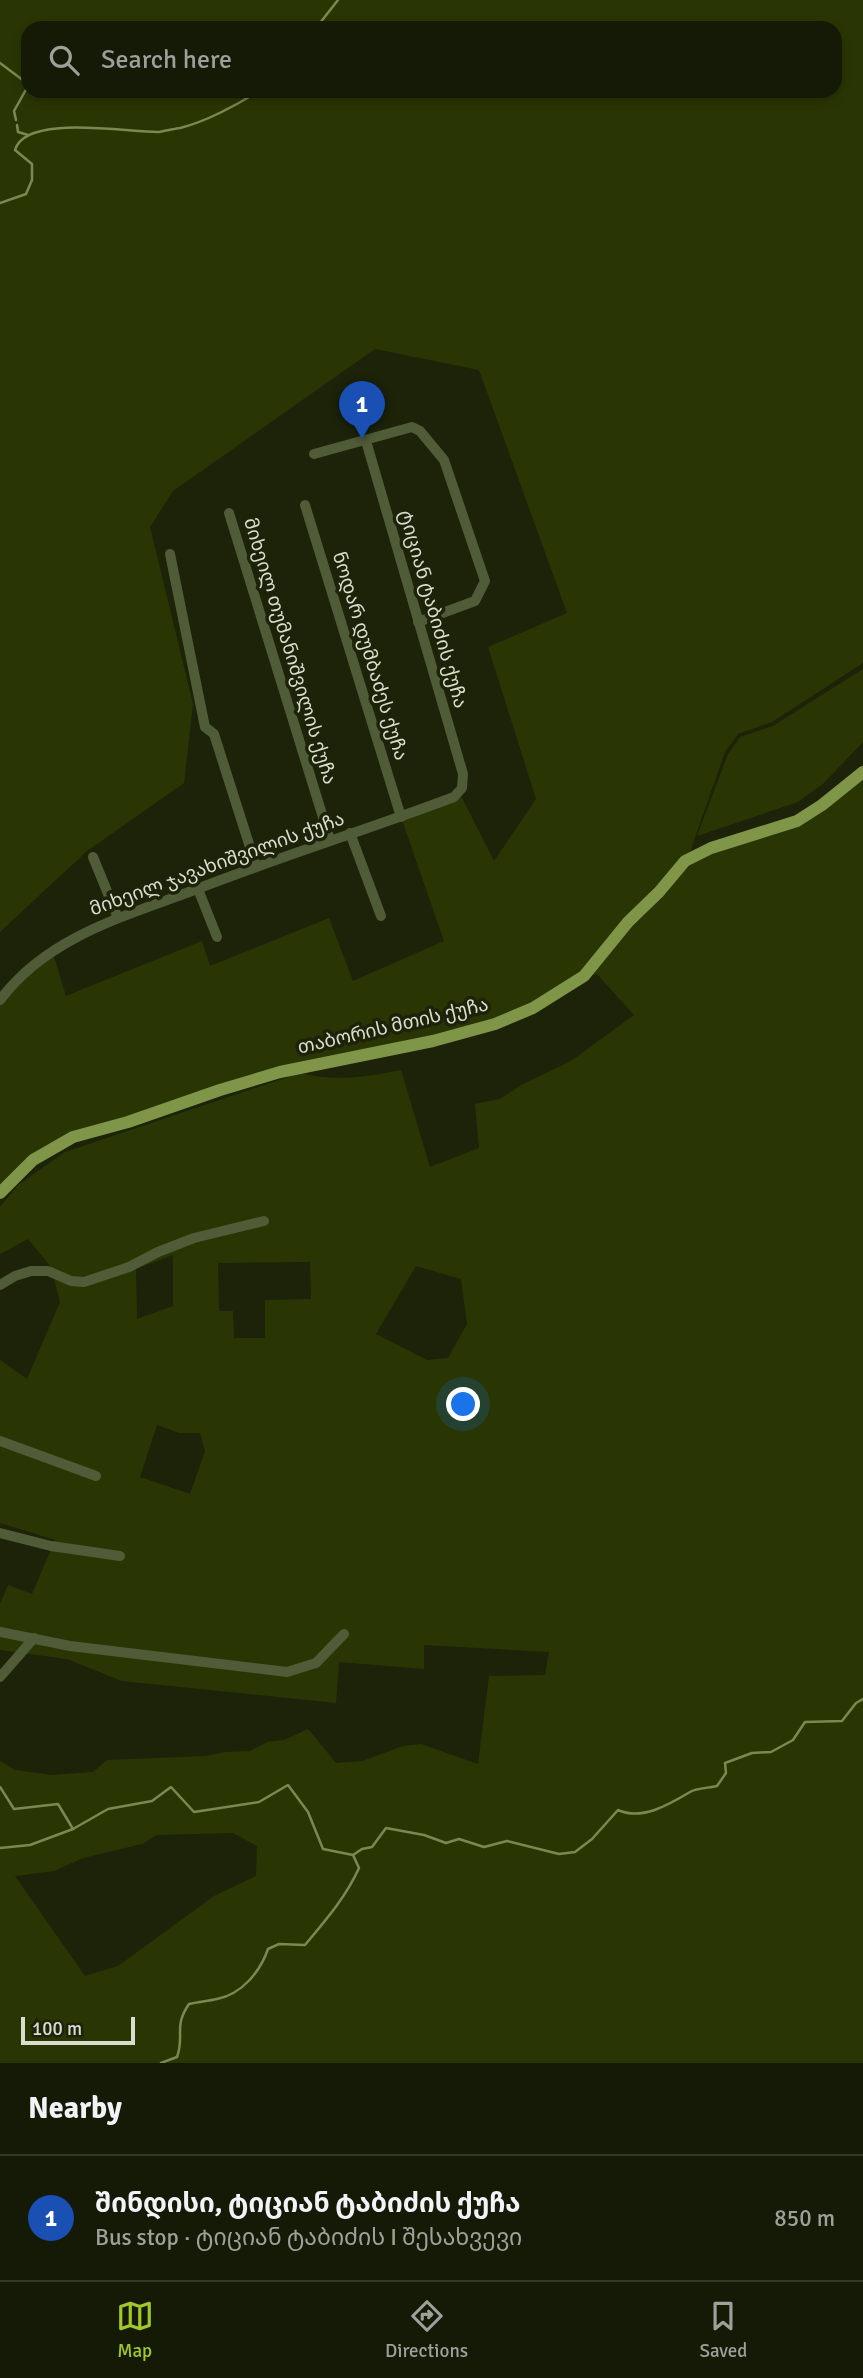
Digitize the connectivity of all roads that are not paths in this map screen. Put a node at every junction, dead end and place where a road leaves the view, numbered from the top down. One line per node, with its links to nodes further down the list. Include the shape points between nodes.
1 (366, 441): 2 (street); 6 (street, ტიციან ტაბიძის ქუჩა); 6 (street, via 412,427 420,431 444,460 484,575 484,586 475,601)
2 (314, 454)
3 (305, 505): 9 (street, ნოდარ დუმბაძეს ქუჩა)
4 (229, 513): 11 (street, მიხეილ თუმანიშვილის ქუჩა)
5 (170, 554): 13 (street, via 205,727 214,733)
6 (418, 622): 8 (street, ტიციან ტაბიძის ქუჩა, via 463,774)
7 (863, 772): 19 (main road, თაბორის მთის ქუჩა, via 797,821 720,844 685,861 584,976 533,1008 433,1041 265,1077 73,1137 33,1160)
8 (462, 788): 9 (street, მიხეილ ჯავახიშვილის ქუჩა, via 454,797)
9 (401, 817): 10 (street, მიხეილ ჯავახიშვილის ქუჩა)
10 (351, 833): 11 (street, მიხეილ ჯავახიშვილის ქუჩა); 15 (street)
11 (330, 840): 13 (street, მიხეილ ჯავახიშვილის ქუჩა)
12 (93, 857): 16 (street)
13 (256, 866): 14 (street, მიხეილ ჯავახიშვილის ქუჩა)
14 (198, 889): 16 (street, მიხეილ ჯავახიშვილის ქუჩა); 17 (street)
15 (381, 916)
16 (118, 918): 18 (street, მიხეილ ჯავახიშვილის ქუჩა, via 52,950)
17 (217, 937)
18 (0, 1000)
19 (0, 1193)
20 (264, 1221): 21 (street, via 194,1238 84,1282 32,1271)
21 (0, 1285)
22 (0, 1441): 23 (street)
23 (96, 1476)
24 (0, 1533): 25 (street)
25 (120, 1556)
26 (0, 1632): 28 (street)
27 (344, 1634): 28 (street, via 316,1663 287,1672)
28 (34, 1638): 29 (street)
29 (0, 1677)

